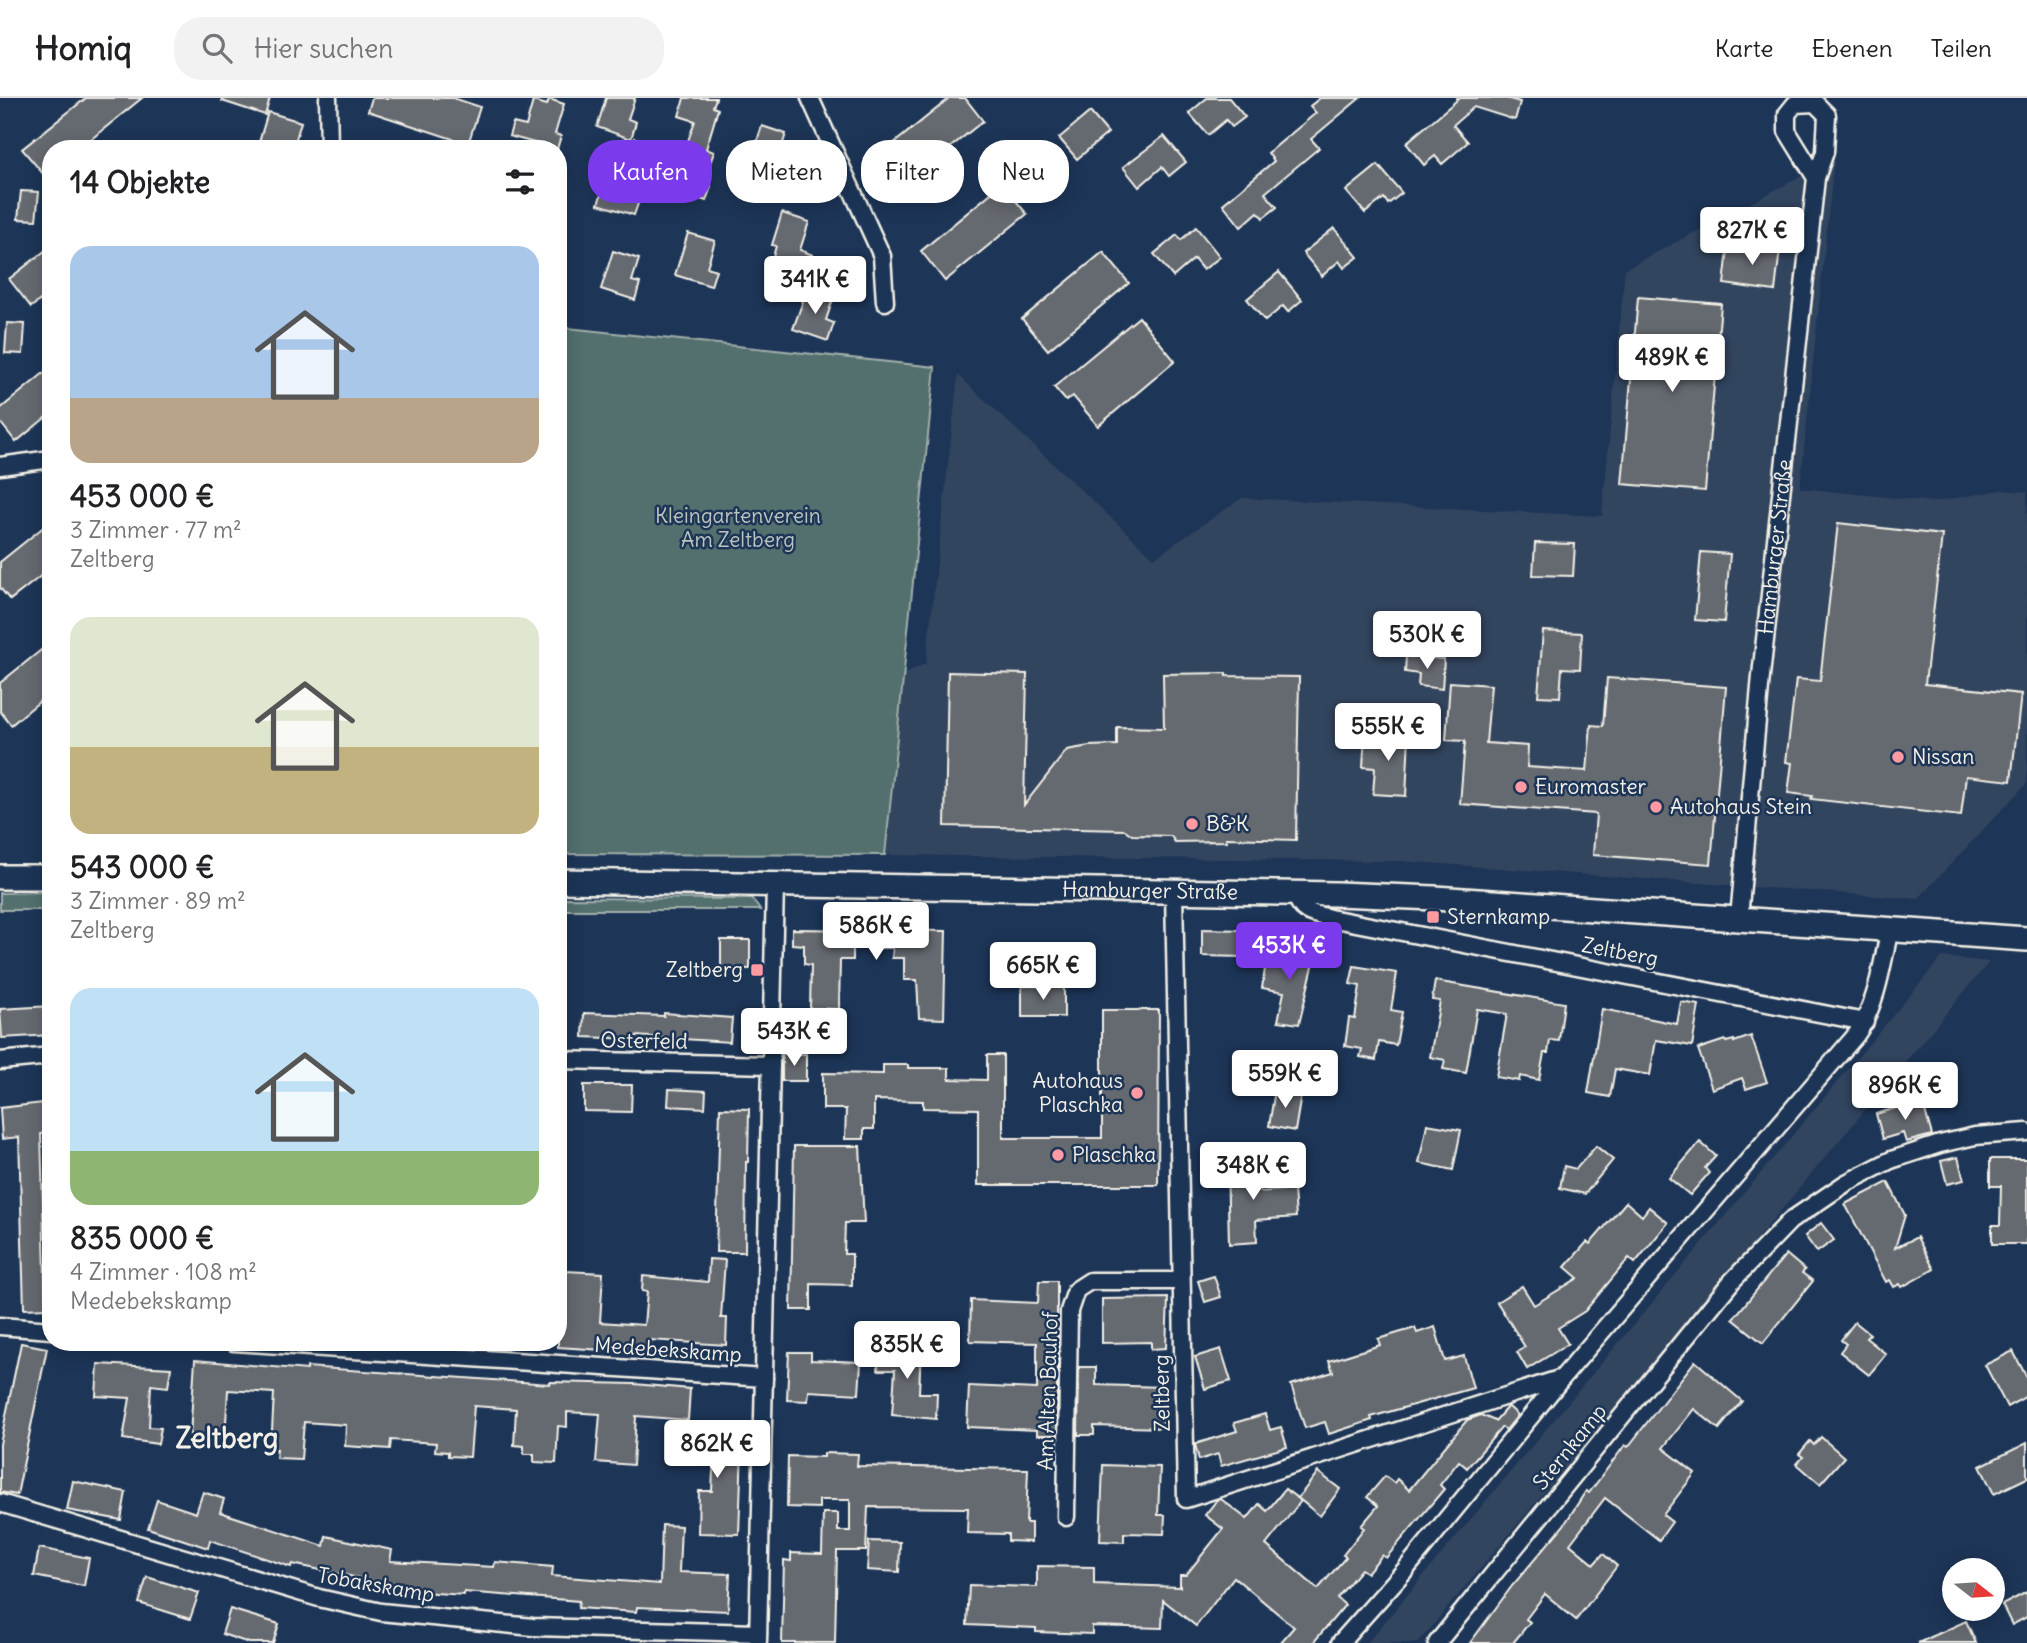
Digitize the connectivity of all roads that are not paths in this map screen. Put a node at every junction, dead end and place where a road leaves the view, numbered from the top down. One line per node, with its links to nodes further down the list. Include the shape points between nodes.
1 (328, 98): 3 (street)
2 (810, 98): 5 (street, via 882,256)
3 (329, 140)
4 (1816, 178): 14 (street, Hamburger Straße, via 1760,676)
5 (885, 302)
6 (42, 460): 7 (street)
7 (0, 466)
8 (0, 877): 9 (main road)
9 (42, 877)
10 (567, 881): 11 (main road, Hamburger Straße)
11 (775, 885): 12 (main road, Hamburger Straße); 21 (street)
12 (1174, 892): 13 (main road, Hamburger Straße); 23 (street, Zeltberg)
13 (1296, 894): 14 (main road, Hamburger Straße, via 1435,898); 17 (street, Zeltberg, via 1298,905 1306,912 1329,918)
14 (1739, 918): 15 (main road, Hamburger Straße)
15 (1890, 928): 16 (main road, Hamburger Straße); 17 (street)
16 (2027, 939)
17 (1866, 1021): 28 (street)
18 (42, 1057): 20 (street)
19 (567, 1060): 21 (street, Osterfeld)
20 (0, 1061)
21 (771, 1065): 27 (street)
22 (2027, 1132): 33 (street, Sternkamp, via 1975,1136 1891,1160 1846,1183 1790,1222 1732,1281)
23 (1181, 1281): 28 (street, Zeltberg, via 1186,1499); 30 (street, Am Alten Bauhof, via 1090,1281 1076,1290 1069,1311)
24 (0, 1326): 25 (street)
25 (42, 1329)
26 (366, 1351): 27 (street, Medebekskamp)
27 (764, 1378): 31 (street)
28 (1562, 1378): 32 (street)
29 (0, 1503): 31 (street, Tobakskamp, via 319,1598 381,1612 533,1627)
30 (1066, 1517)
31 (758, 1638)
32 (1340, 1643)
33 (1437, 1643)

